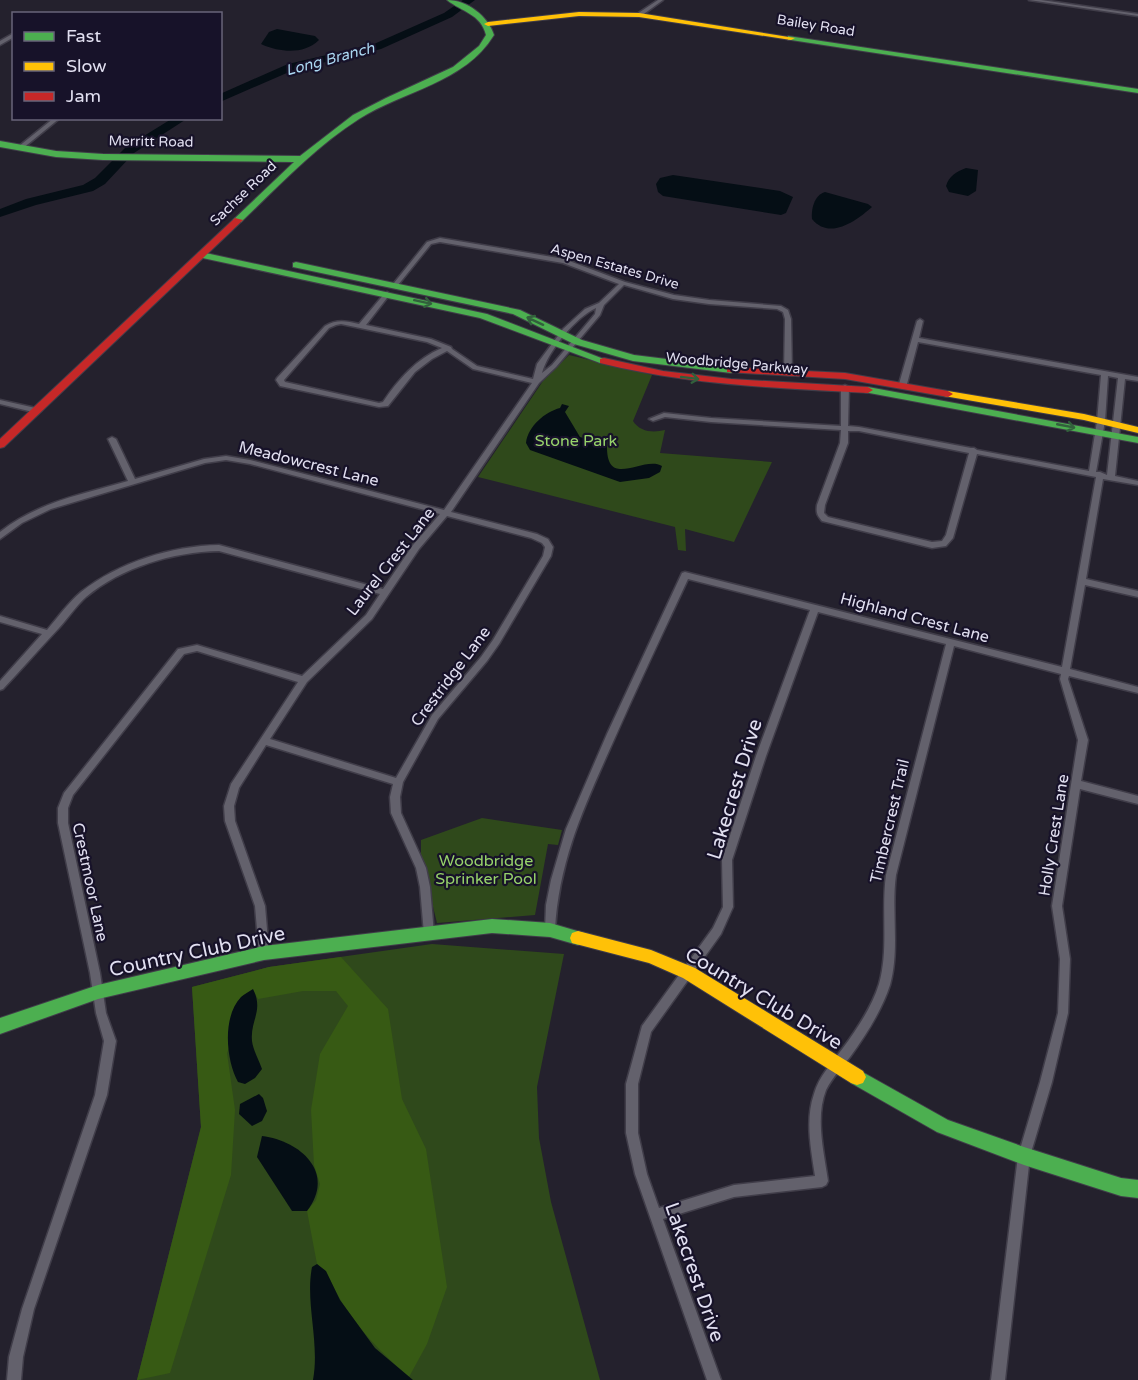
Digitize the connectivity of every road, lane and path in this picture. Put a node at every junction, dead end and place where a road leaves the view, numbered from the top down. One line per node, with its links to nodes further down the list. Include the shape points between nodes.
1 (452, 0): 6 (main road)
2 (661, 0): 4 (street)
3 (1031, 0): 5 (street)
4 (639, 15): 6 (main road, Bailey Road, via 579,14); 7 (main road, Bailey Road)
5 (1138, 15)
6 (488, 24): 11 (main road, Sachse Road, via 489,40 477,54 355,117)
7 (1138, 91)
8 (55, 120): 10 (street)
9 (0, 144): 10 (main road, Merritt Road)
10 (20, 148): 11 (main road, Merritt Road, via 103,157)
11 (302, 159): 12 (main road, Sachse Road)
12 (205, 252): 14 (main road, Woodbridge Parkway); 29 (main road, Sachse Road)
13 (623, 283): 14 (street, Aspen Estates Drive, via 564,261 440,240 429,243); 15 (street); 21 (street, Aspen Estates Drive, via 692,300 783,309 788,319)
14 (392, 289): 17 (street, Aspen Estates Drive); 19 (main road, Woodbridge Parkway)
15 (601, 304): 19 (street, via 598,314); 19 (street, via 587,310)
16 (920, 321): 18 (street)
17 (362, 325): 20 (street); 20 (street, via 341,322 327,327 280,380 337,397 385,404 428,357)
18 (916, 340): 22 (street); 26 (street)
19 (565, 341): 21 (main road, Woodbridge Parkway, via 668,364); 25 (street, Laurel Crest Lane, via 554,366); 25 (street, Laurel Crest Lane, via 541,364); 27 (main road, Woodbridge Parkway, one-way to 27, via 600,360 690,379)
20 (449, 348): 25 (street, via 475,368)
21 (788, 372): 26 (main road, Woodbridge Parkway)
22 (1105, 374): 23 (street); 31 (street, Holly Crest Lane)
23 (1122, 377): 24 (street); 34 (street, Holly Crest Lane)
24 (1138, 380)
25 (536, 382): 42 (street, Laurel Crest Lane)
26 (903, 384): 31 (main road, Woodbridge Parkway)
27 (845, 387): 31 (main road, Woodbridge Parkway, one-way to 31); 32 (street)
28 (0, 402): 29 (street)
29 (37, 411): 37 (main road, Sachse Road)
30 (653, 419): 32 (street, via 664,415)
31 (1100, 426): 34 (main road, Woodbridge Parkway); 39 (street, Holly Crest Lane)
32 (844, 427): 38 (street); 38 (street, via 844,443 821,505 822,517 932,545 948,540)
33 (1138, 429): 34 (main road, Woodbridge Parkway)
34 (1118, 430): 36 (main road, Woodbridge Parkway); 39 (street, Holly Crest Lane)
35 (112, 439): 40 (street)
36 (1138, 440)
37 (0, 445)
38 (974, 450): 39 (street)
39 (1101, 474): 41 (street); 45 (street, Holly Crest Lane)
40 (132, 481): 42 (street, Meadowcrest Lane, via 204,460 226,458); 43 (street, Meadowcrest Lane, via 31,514)
41 (1138, 483)
42 (446, 513): 44 (street, Meadowcrest Lane); 46 (street, Laurel Crest Lane, via 416,547)
43 (0, 536)
44 (548, 543): 57 (street, Crestridge Lane, via 547,556 496,642 435,717)
45 (1081, 581): 47 (street); 52 (street, Holly Crest Lane)
46 (386, 593): 50 (street, via 230,550 201,547 117,572 97,583); 53 (street, Laurel Crest Lane, via 369,617)
47 (1138, 594)
48 (815, 607): 51 (street, Highland Crest Lane); 60 (street, Highland Crest Lane, via 685,575 578,812 562,855); 63 (street, Lakecrest Drive, via 727,860 728,907)
49 (0, 619): 50 (street)
50 (48, 633): 54 (street)
51 (951, 642): 52 (street, Highland Crest Lane); 66 (street, Timbercrest Trail, via 891,876 888,971 869,1018)
52 (1065, 671): 55 (street, Highland Crest Lane); 58 (street, Holly Crest Lane, via 1065,689 1082,734)
53 (304, 680): 56 (street, Laurel Crest Lane); 64 (street, Crestmoor Lane, via 197,648 186,649 177,654 69,793 63,823)
54 (0, 687)
55 (1138, 690)
56 (265, 741): 57 (street); 62 (street, Laurel Crest Lane, via 234,787 229,806 230,821 260,906)
57 (398, 782): 61 (street, Crestridge Lane, via 396,813 421,868)
58 (1077, 784): 59 (street); 67 (street, Holly Crest Lane, via 1057,906 1065,959 1063,1012)
59 (1138, 800)
60 (550, 930): 61 (main road, Country Club Drive, via 492,926); 63 (main road, Country Club Drive, via 651,957)
61 (429, 934): 62 (main road, Country Club Drive)
62 (264, 953): 64 (main road, Country Club Drive)
63 (689, 973): 66 (main road, Country Club Drive); 69 (street, Lakecrest Drive, via 646,1030 632,1084 632,1133 641,1174)
64 (98, 992): 65 (main road, Country Club Drive); 70 (street, Crestmoor Lane, via 110,1041 101,1095 28,1309)
65 (0, 1026)
66 (837, 1064): 67 (main road, Country Club Drive, via 943,1126); 69 (street, Timbercrest Trail, via 821,1089 816,1110 822,1181 719,1194)
67 (1024, 1156): 68 (main road, Country Club Drive); 72 (street, Holly Crest Lane)
68 (1138, 1190)
69 (657, 1215): 71 (street, Lakecrest Drive)
70 (14, 1380)
71 (714, 1380)
72 (998, 1380)

